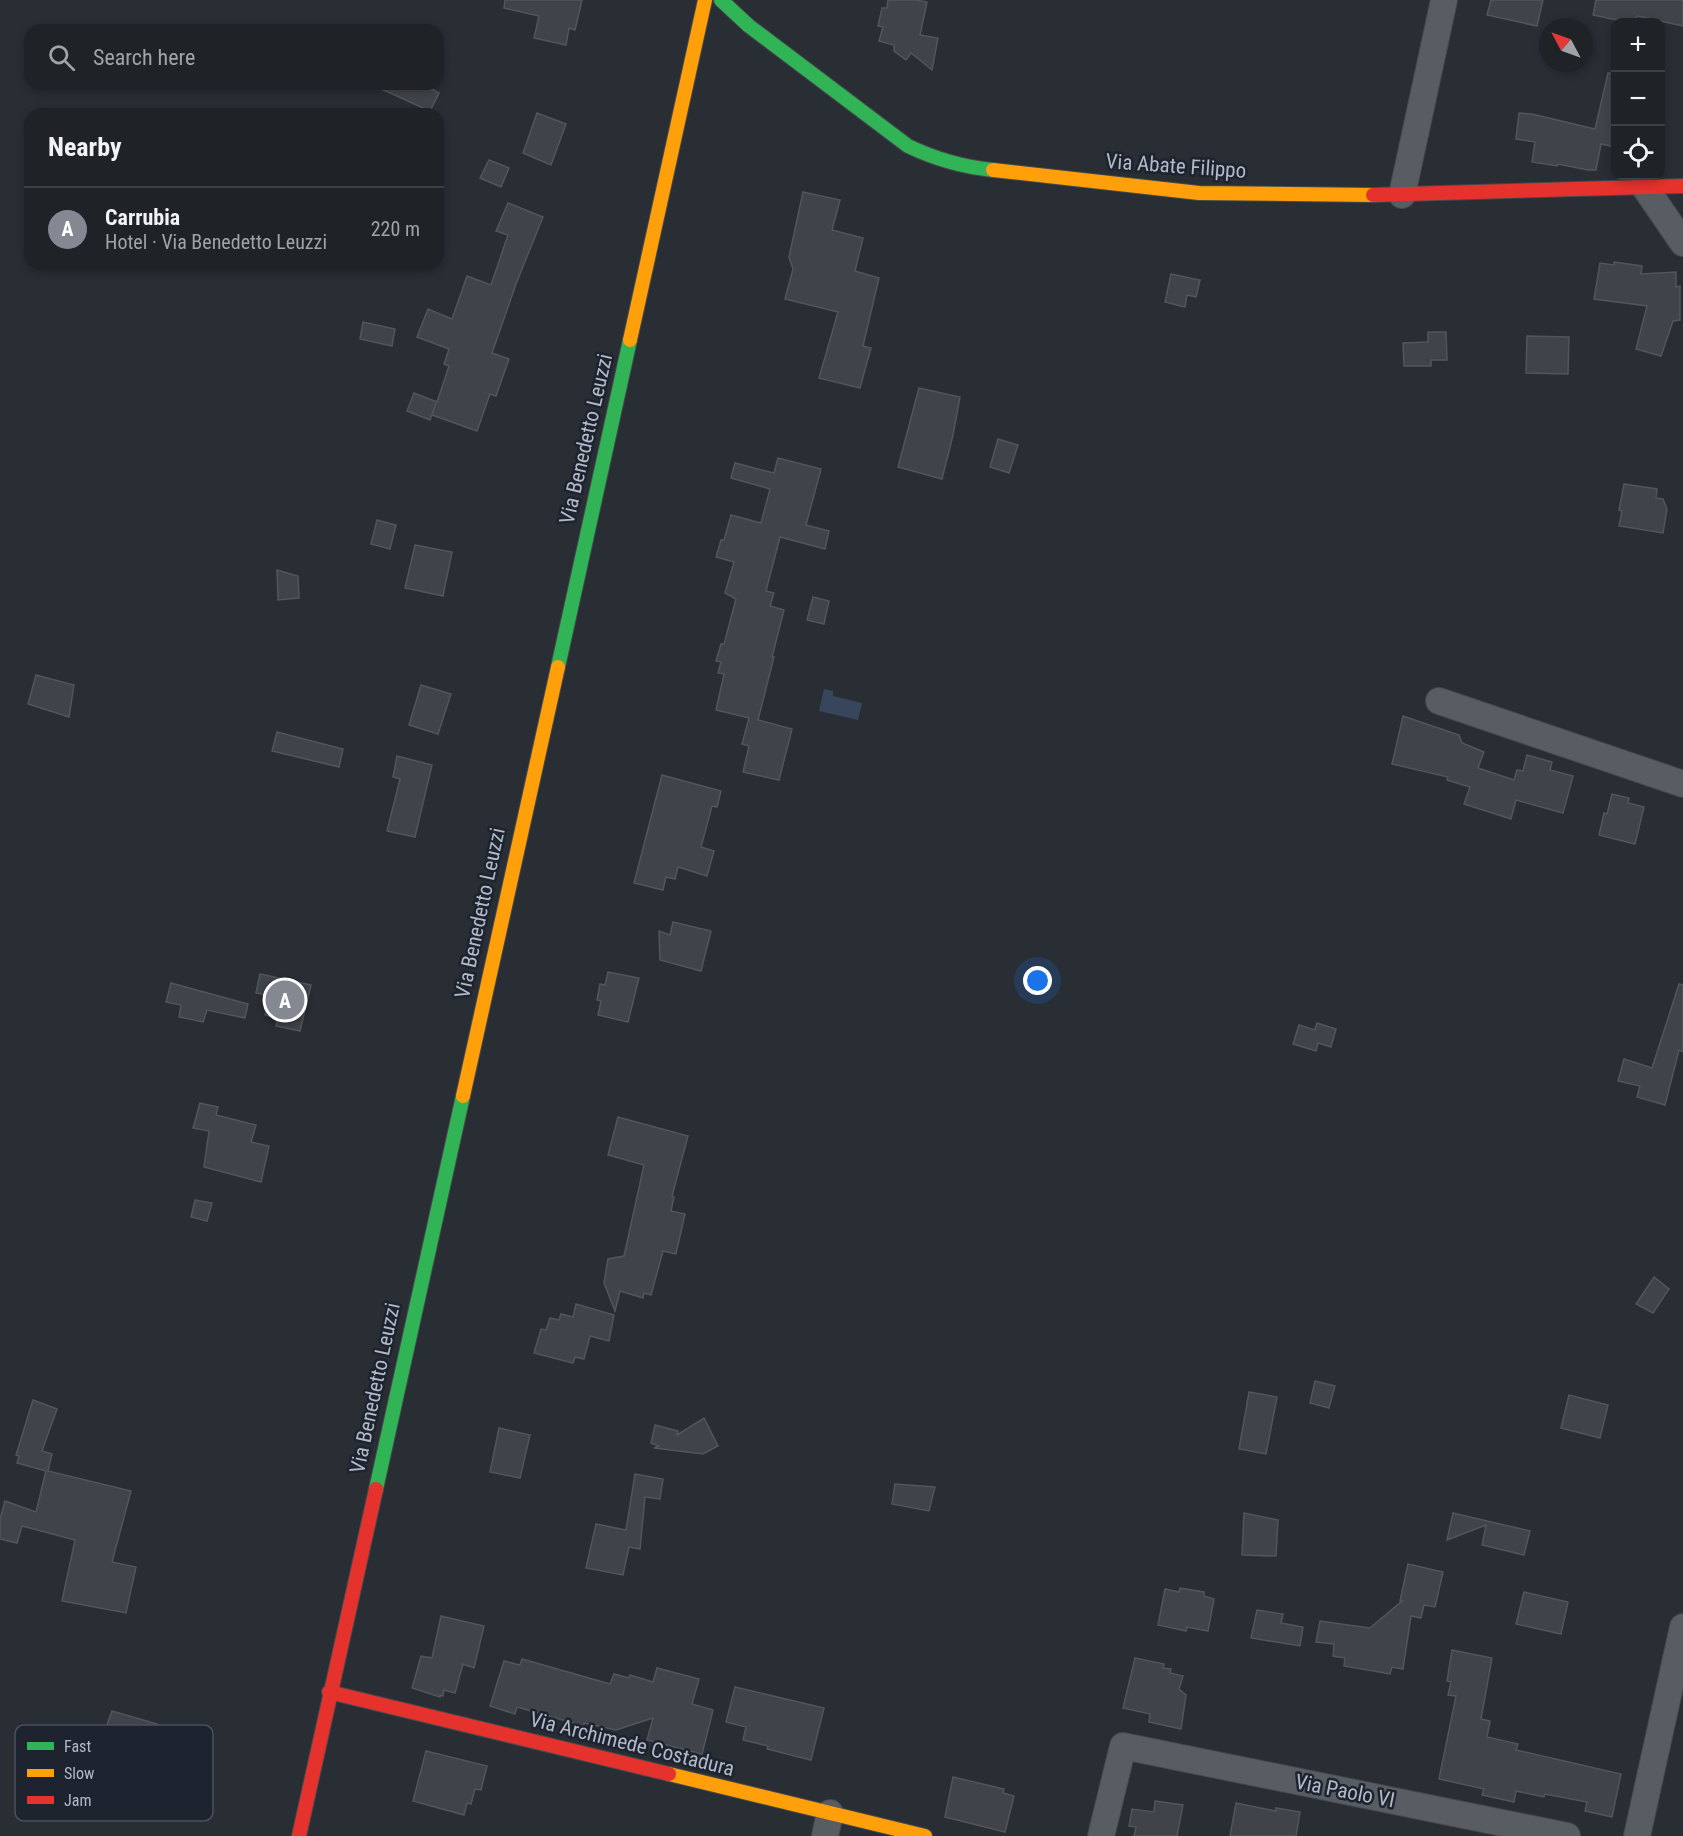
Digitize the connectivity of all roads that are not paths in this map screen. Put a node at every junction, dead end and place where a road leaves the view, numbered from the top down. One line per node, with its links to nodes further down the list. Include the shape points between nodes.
1 (705, 0): 11 (street, Via Benedetto Leuzzi)
2 (721, 0): 6 (street, Via Abate Filippo, via 864,114 908,146 933,158 974,168 1199,193)
3 (1444, 0): 6 (street)
4 (1644, 186): 5 (street, Via Abate Filippo); 6 (street, Via Abate Filippo); 7 (street)
5 (1683, 186)
6 (1402, 195)
7 (1683, 243)
8 (1439, 701): 9 (street)
9 (1683, 784)
10 (1683, 1628): 17 (street)
11 (329, 1692): 12 (street, Via Archimede Costadura); 13 (street, Via Benedetto Leuzzi)
12 (828, 1825): 14 (street, Via Archimede Costadura)
13 (299, 1836)
14 (925, 1836)
15 (1101, 1836): 16 (street, Via Paolo VI, via 1123,1746)
16 (1567, 1836)
17 (1638, 1836)

